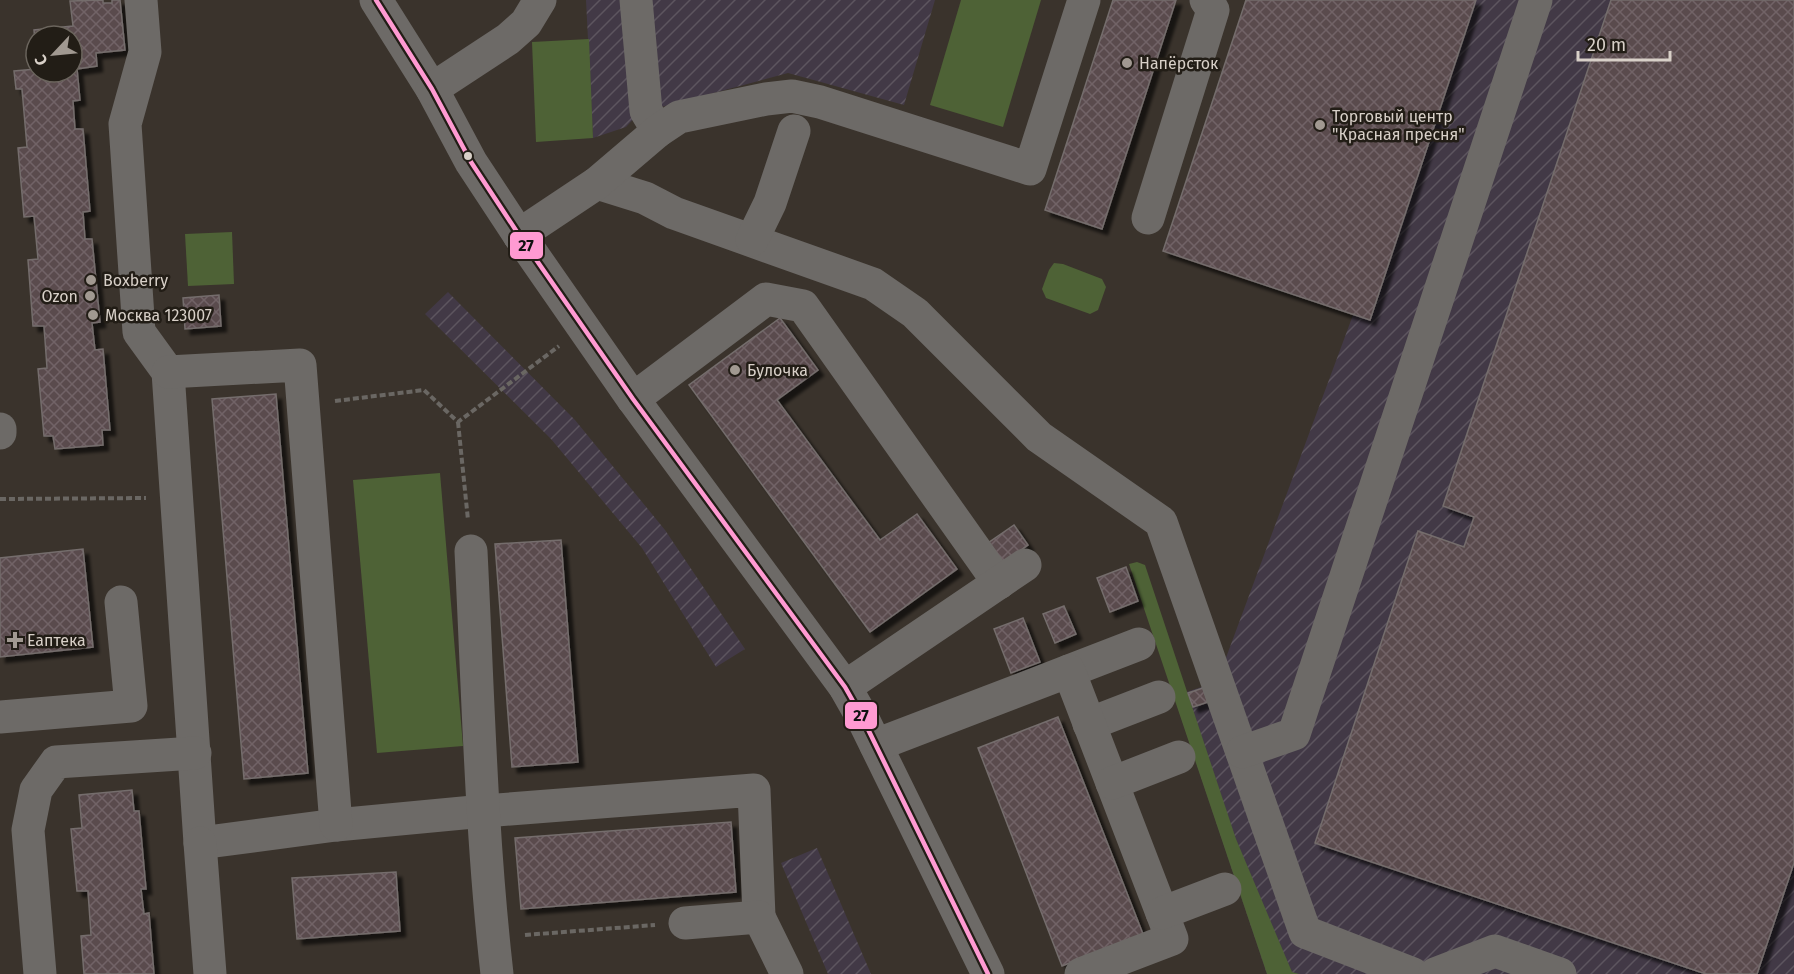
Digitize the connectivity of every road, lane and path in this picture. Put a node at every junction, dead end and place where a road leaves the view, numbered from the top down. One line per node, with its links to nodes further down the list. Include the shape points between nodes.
1 (141, 0): 16 (street, via 145,52 125,124 139,320 140,332)
2 (376, 0): 8 (street)
3 (540, 0): 8 (street, via 526,23 508,39)
4 (636, 0): 9 (street, via 646,111)
5 (1084, 0): 9 (street, via 1030,169 792,96 679,117)
6 (1206, 0): 12 (street, via 1213,10)
7 (1536, 0): 31 (street, via 1294,734)
8 (432, 89): 13 (street, via 471,162)
9 (658, 131): 11 (street)
10 (794, 131): 14 (street, via 770,202)
11 (597, 183): 13 (street); 14 (street)
12 (1148, 218)
13 (519, 235): 15 (street)
14 (752, 240): 31 (street, via 873,284 915,313 1039,438 1161,522)
15 (583, 328): 17 (street); 19 (path)
16 (168, 372): 18 (street, via 300,364); 20 (street)
17 (633, 399): 26 (street); 26 (street, via 766,298 803,306 1012,574)
18 (304, 404): 19 (path, via 424,390); 36 (street)
19 (458, 422): 22 (path)
20 (177, 498): 21 (path); 32 (street)
21 (0, 499)
22 (471, 551): 35 (street)
23 (121, 602): 28 (street, via 131,706)
24 (1139, 644): 25 (street)
25 (1069, 671): 29 (street); 30 (street)
26 (845, 687): 30 (street)
27 (1159, 697): 29 (street)
28 (0, 717)
29 (1089, 724): 34 (street)
30 (876, 745): 47 (street)
31 (1242, 752): 49 (street, via 1305,932)
32 (195, 753): 37 (street); 43 (street, via 56,762 36,790 28,830)
33 (1179, 757): 34 (street)
34 (1112, 783): 39 (street)
35 (484, 811): 36 (street); 40 (street, via 753,790); 42 (street)
36 (336, 825): 37 (street)
37 (200, 843): 44 (street)
38 (1225, 889): 39 (street)
39 (1162, 913): 48 (street, via 1172,939)
40 (759, 918): 41 (street); 46 (street)
41 (685, 923): 42 (path)
42 (493, 937): 45 (street)
43 (40, 974)
44 (210, 974)
45 (497, 974)
46 (787, 974)
47 (988, 974)
48 (1081, 974)
49 (1413, 974)
50 (1436, 974): 51 (street, via 1495,951)
51 (1560, 974)

